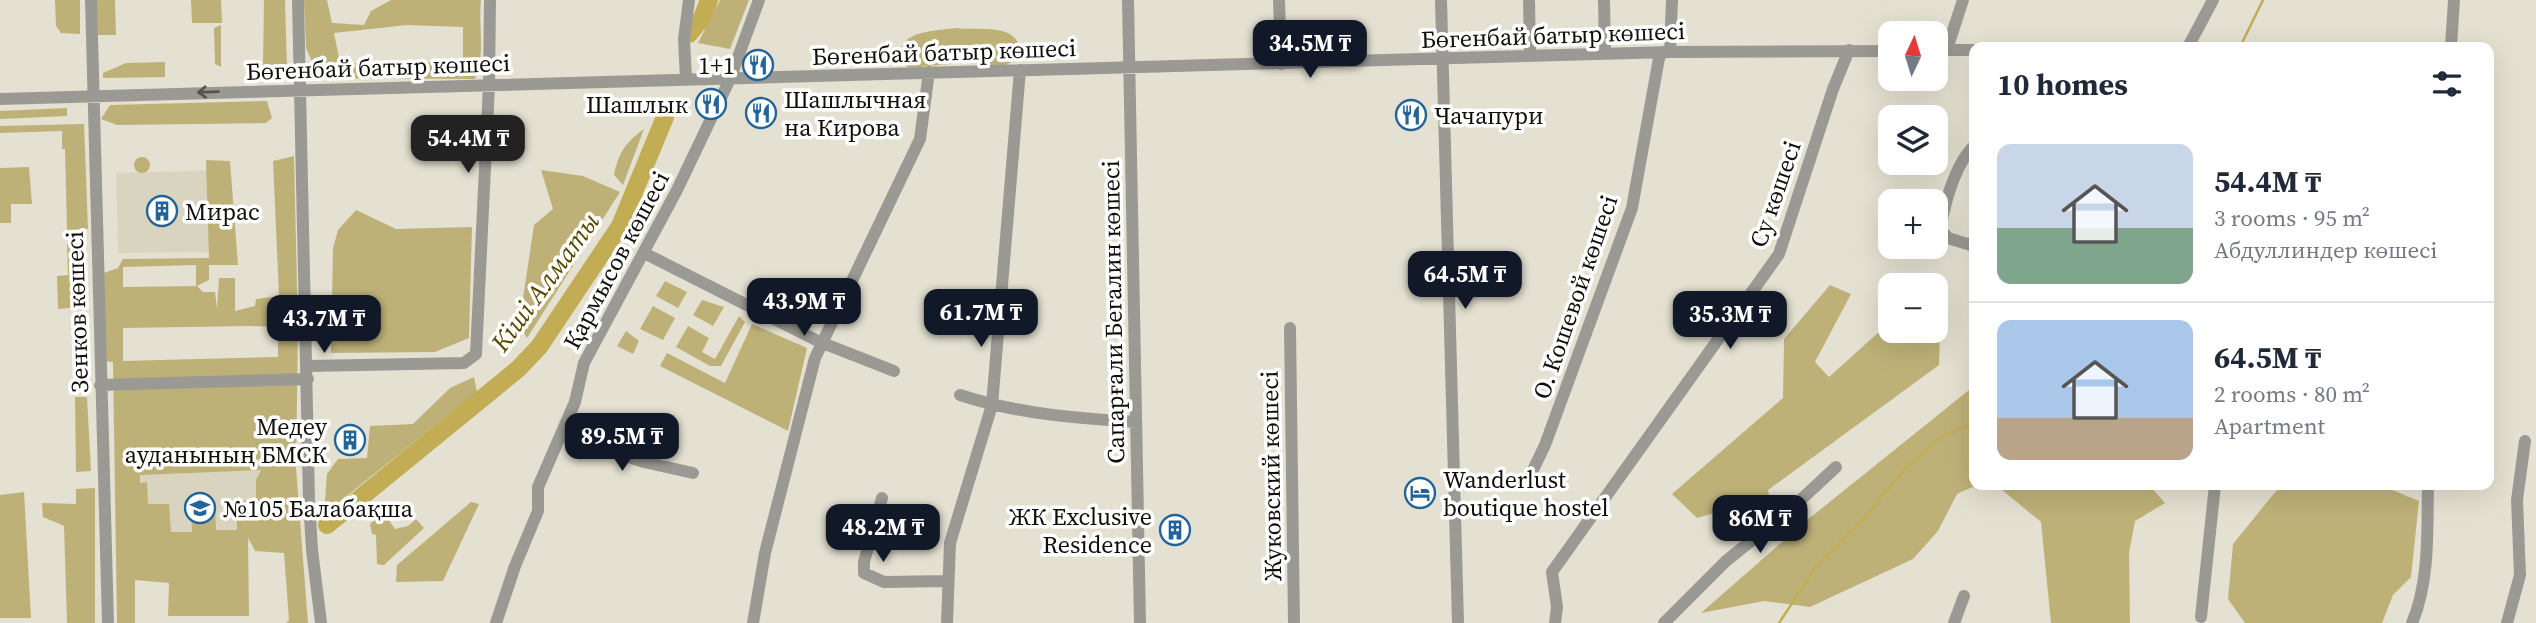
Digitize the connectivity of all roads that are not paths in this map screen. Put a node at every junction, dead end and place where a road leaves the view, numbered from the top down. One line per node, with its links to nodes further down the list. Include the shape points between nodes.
1 (91, 0): 34 (street, Зенков көшесі)
2 (298, 0): 33 (street)
3 (490, 0): 32 (street)
4 (689, 0): 30 (street)
5 (760, 0): 31 (street, Қармысов көшесі)
6 (1128, 0): 27 (street, Сапарғали Бегалин көшесі)
7 (1279, 0): 26 (street)
8 (1441, 0): 25 (street)
9 (1529, 0): 24 (street)
10 (1604, 0): 23 (street)
11 (1672, 0): 22 (street, О. Кошевой көшесі)
12 (1963, 0): 17 (street)
13 (2213, 0): 15 (street)
14 (2454, 0): 16 (street)
15 (2191, 42)
16 (2451, 42)
17 (1948, 44)
18 (1849, 50): 21 (street, Бөгенбай батыр көшесі); 22 (street, Бөгенбай батыр көшесі); 67 (street, Су көшесі, via 1779,254 1552,572)
19 (1948, 50): 20 (street)
20 (1969, 50)
21 (1878, 51)
22 (1667, 52): 23 (street, Бөгенбай батыр көшесі); 51 (street, О. Кошевой көшесі, via 1659,58 1632,208)
23 (1605, 54): 24 (street, Бөгенбай батыр көшесі)
24 (1530, 56): 25 (street, Бөгенбай батыр көшесі)
25 (1443, 60): 26 (street, Бөгенбай батыр көшесі); 66 (street)
26 (1281, 64): 27 (street, Бөгенбай батыр көшесі)
27 (1129, 68): 28 (street, Бөгенбай батыр көшесі); 47 (street, Сапарғали Бегалин көшесі)
28 (1020, 70): 29 (street, Бөгенбай батыр көшесі); 46 (street)
29 (929, 72): 31 (street, Бөгенбай батыр көшесі); 40 (street, via 920,139)
30 (686, 79): 31 (street, Бөгенбай батыр көшесі); 32 (street, Бөгенбай батыр көшесі)
31 (730, 79): 38 (street, Қармысов көшесі)
32 (489, 85): 33 (street, Бөгенбай батыр көшесі); 41 (street, via 477,347 471,359 464,363)
33 (300, 90): 34 (street, Бөгенбай батыр көшесі, one-way to 34); 41 (street)
34 (92, 96): 35 (street, Бөгенбай батыр көшесі); 44 (street, Зенков көшесі)
35 (0, 99)
36 (1969, 153): 37 (street, via 1945,204 1940,229 1948,238)
37 (1969, 244)
38 (644, 253): 40 (street); 48 (street, Қармысов көшесі, via 584,363)
39 (1290, 328): 65 (street, Жуковский көшесі)
40 (820, 342): 42 (street); 62 (street, via 793,433)
41 (308, 366): 43 (street)
42 (894, 371)
43 (308, 379): 44 (street); 60 (street, via 312,550)
44 (100, 385): 59 (street, Зенков көшесі)
45 (960, 395): 46 (street)
46 (992, 405): 47 (street, via 1056,417); 56 (street, via 953,532)
47 (1136, 422): 64 (street, Сапарғали Бегалин көшесі)
48 (562, 435): 52 (street, via 644,463); 61 (street, Қармысов көшесі, via 538,487 538,511)
49 (2525, 441): 71 (street, via 2517,500 2520,575)
50 (1836, 467): 68 (street, via 1726,561)
51 (1532, 470)
52 (693, 473)
53 (2215, 490): 58 (street)
54 (2428, 490): 70 (street, via 2426,549 2418,611)
55 (883, 498): 56 (street, via 864,573 884,582)
56 (948, 581): 63 (street)
57 (1964, 596): 69 (street)
58 (2201, 617)
59 (108, 623)
60 (321, 623)
61 (496, 623)
62 (753, 623)
63 (947, 623)
64 (1140, 623)
65 (1294, 623)
66 (1458, 623)
67 (1555, 623)
68 (1664, 623)
69 (1954, 623)
70 (2412, 623)
71 (2507, 623)

